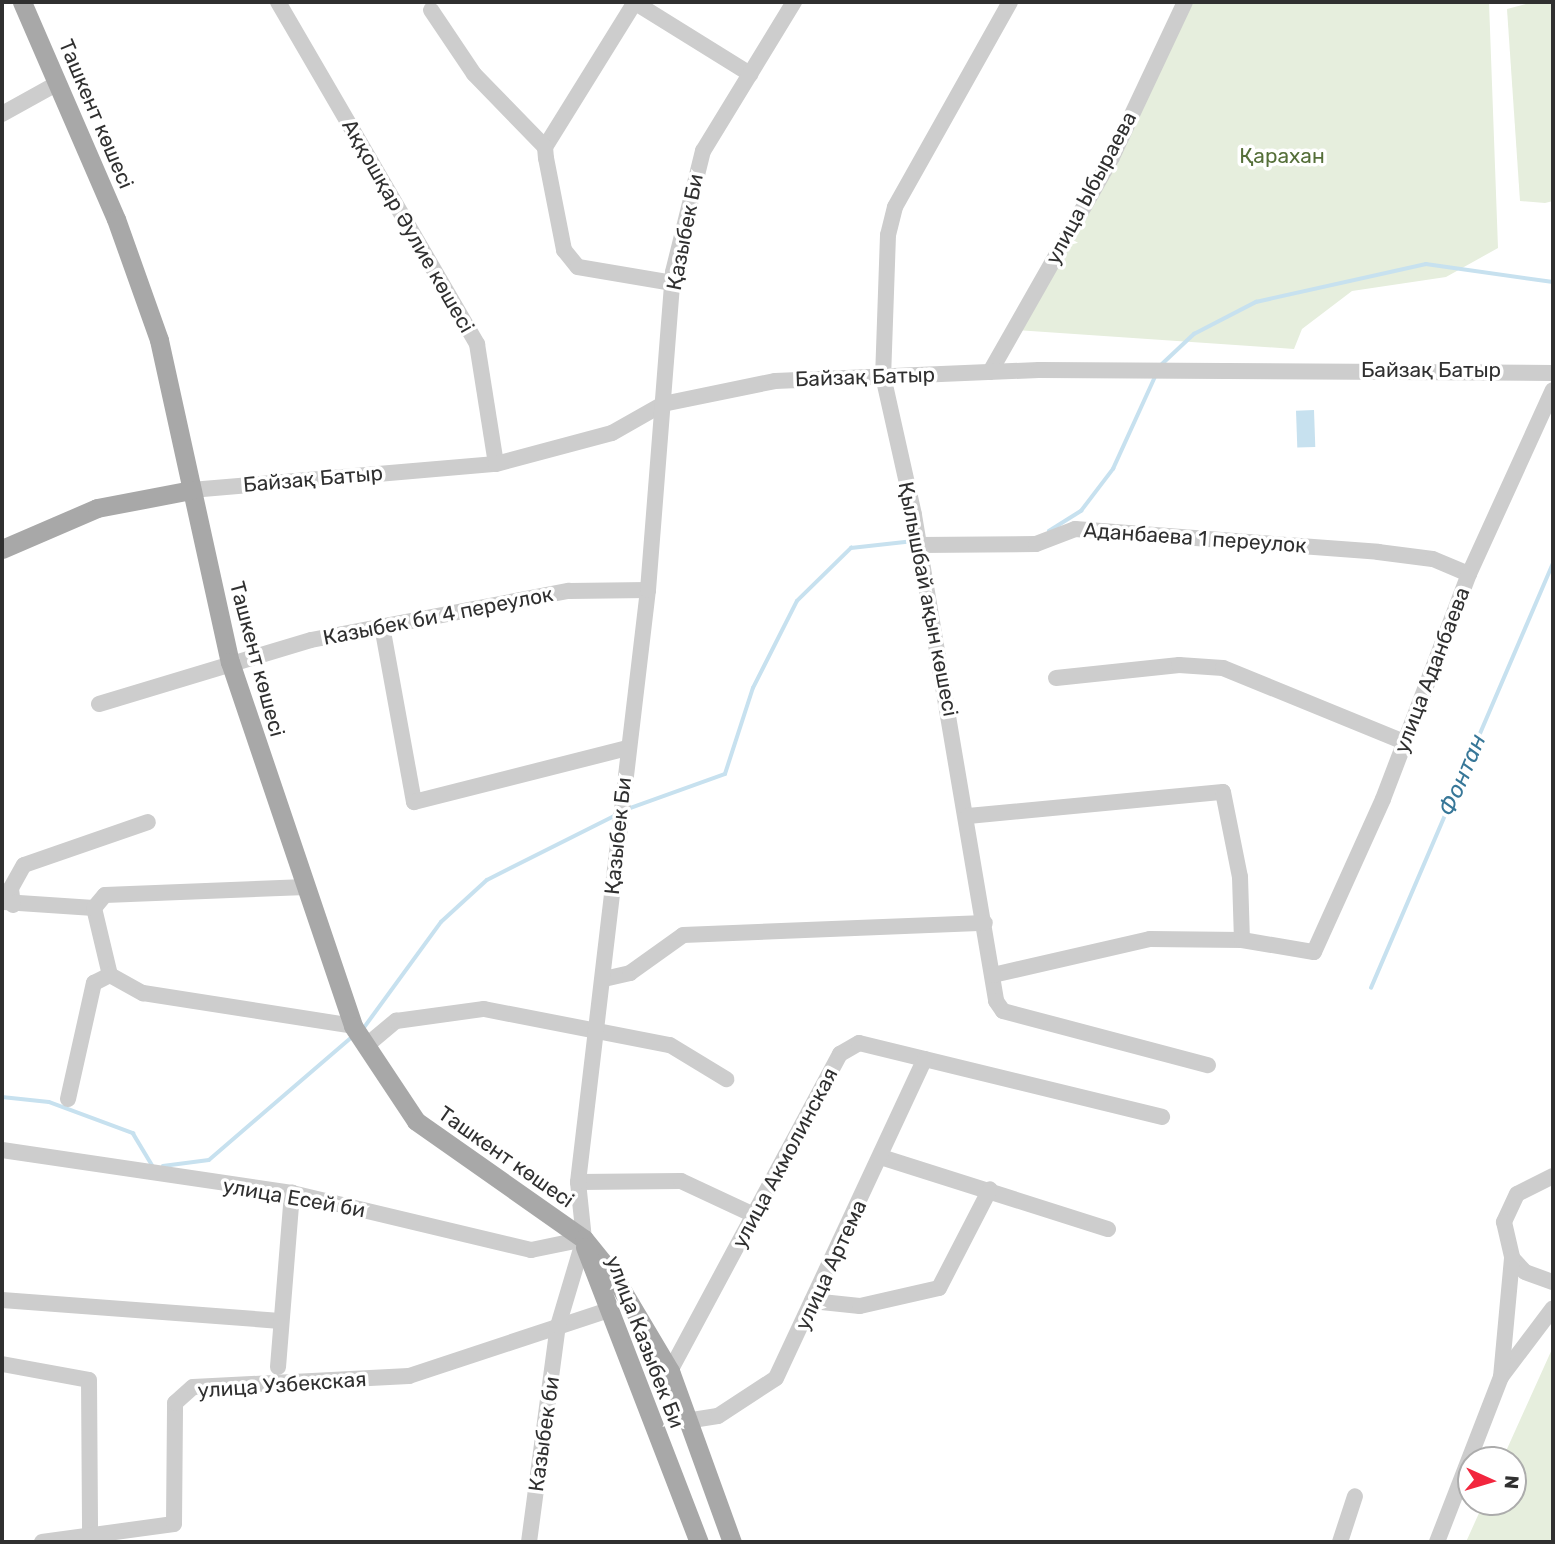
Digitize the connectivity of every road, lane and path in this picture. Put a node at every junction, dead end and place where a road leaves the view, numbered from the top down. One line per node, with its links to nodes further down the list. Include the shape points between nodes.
1 (22, 2): 9 (main road, Ташкент көшесі)
2 (278, 2): 18 (street, Аққошқар Әулие көшесі, via 477,344)
3 (635, 2): 8 (street); 11 (street)
4 (794, 2): 8 (street, Қазыбек Би)
5 (1010, 2): 15 (street, Қылышбай ақын көшесі, via 895,207 888,235)
6 (1183, 2): 13 (street, улица Ыбыраева, via 1112,157)
7 (431, 10): 11 (street, via 474,74)
8 (750, 74): 12 (street, Қазыбек Би, via 703,150)
9 (58, 83): 10 (street); 19 (main road, Ташкент көшесі, via 159,340)
10 (2, 114)
11 (545, 147): 12 (street, via 564,250 578,267)
12 (673, 283): 17 (street, Қазыбек Би)
13 (990, 372): 14 (street, Байзақ Батыр); 15 (street, Байзақ Батыр)
14 (1553, 373)
15 (883, 376): 17 (street, Байзақ Батыр, via 775,380); 20 (street, Қылышбай ақын көшесі)
16 (1553, 390): 22 (street, улица Аданбаева)
17 (663, 404): 18 (street, Байзақ Батыр, via 612,433); 23 (street, Қазыбек Би)
18 (496, 464): 19 (street, Байзақ Батыр)
19 (191, 489): 21 (main road, via 97,508); 25 (main road, Ташкент көшесі)
20 (919, 545): 22 (street, Аданбаева 1 переулок, via 1036,544 1075,529 1378,552 1433,559); 30 (street, Қылышбай ақын көшесі)
21 (2, 549)
22 (1469, 574): 28 (street, улица Аданбаева)
23 (648, 590): 24 (street, Казыбек би 4 переулок, via 569,591); 29 (street, Қазыбек Би)
24 (382, 626): 25 (street, Казыбек би 4 переулок); 29 (street, via 414,802)
25 (230, 662): 27 (street); 32 (main road, Ташкент көшесі)
26 (1056, 678): 28 (street, via 1179,665 1223,668)
27 (99, 704)
28 (1404, 742): 36 (street, улица Аданбаева, via 1314,952)
29 (627, 748): 39 (street, Қазыбек Би)
30 (968, 816): 35 (street, Қылышбай ақын көшесі); 36 (street, via 1223,792 1240,877)
31 (148, 821): 33 (street, via 24,865)
32 (306, 887): 34 (street, via 105,895); 40 (main road, Ташкент көшесі)
33 (8, 903): 34 (street)
34 (94, 908): 37 (street)
35 (985, 923): 38 (street, Қылышбай ақын көшесі); 39 (street, via 682,935 630,973)
36 (1242, 940): 38 (street, via 1150,939)
37 (110, 975): 40 (street, via 143,993); 46 (street, via 94,983)
38 (993, 975): 44 (street, Қылышбай ақын көшесі, via 1003,1011)
39 (604, 979): 41 (street, Қазыбек Би)
40 (353, 1026): 42 (main road, Ташкент көшесі)
41 (598, 1028): 42 (street, via 484,1009 425,1012 396,1021); 45 (street, via 670,1045); 51 (street, Қазыбек Би)
42 (367, 1045): 56 (main road, Ташкент көшесі, via 416,1121)
43 (925, 1059): 47 (street, улица Акмолинская); 49 (street, улица Артема); 54 (street, улица Акмолинская, via 859,1043 840,1054)
44 (1208, 1065)
45 (726, 1079)
46 (68, 1099)
47 (1162, 1117)
48 (2, 1150): 53 (street, улица Есей би)
49 (884, 1158): 52 (street); 60 (street, улица Артема)
50 (1553, 1176): 57 (street, via 1529,1183 1508,1207 1505,1241)
51 (579, 1182): 54 (street, via 681,1181); 56 (street, Қазыбек Би)
52 (990, 1189): 55 (street); 60 (street, via 939,1288 860,1307)
53 (292, 1193): 56 (street, улица Есей би, via 531,1250); 63 (street)
54 (754, 1215): 67 (street, улица Акмолинская)
55 (1108, 1229)
56 (584, 1239): 62 (main road, улица Казыбек Би); 64 (street, Казыбек би); 67 (main road, улица Казыбек Би, via 632,1301)
57 (1512, 1258): 58 (street, via 1525,1272); 68 (street)
58 (1553, 1282)
59 (2, 1300): 63 (street)
60 (812, 1301): 69 (street, улица Артема, via 786,1361 759,1395 718,1416)
61 (1553, 1308): 68 (street)
62 (608, 1310): 64 (street); 74 (main road, улица Казыбек Би)
63 (280, 1321): 66 (street)
64 (558, 1326): 71 (street, улица Узбекская, via 409,1376 193,1387 175,1403 178,1518 169,1526); 73 (street, Казыбек би)
65 (2, 1364): 71 (street, via 89,1380)
66 (278, 1367)
67 (670, 1371): 69 (main road, улица Казыбек Би)
68 (1501, 1377): 77 (street)
69 (687, 1420): 75 (main road, улица Казыбек Би)
70 (1355, 1496): 76 (street)
71 (90, 1536): 72 (street, улица Узбекская)
72 (42, 1542)
73 (529, 1542)
74 (699, 1542)
75 (732, 1542)
76 (1340, 1542)
77 (1437, 1542)

